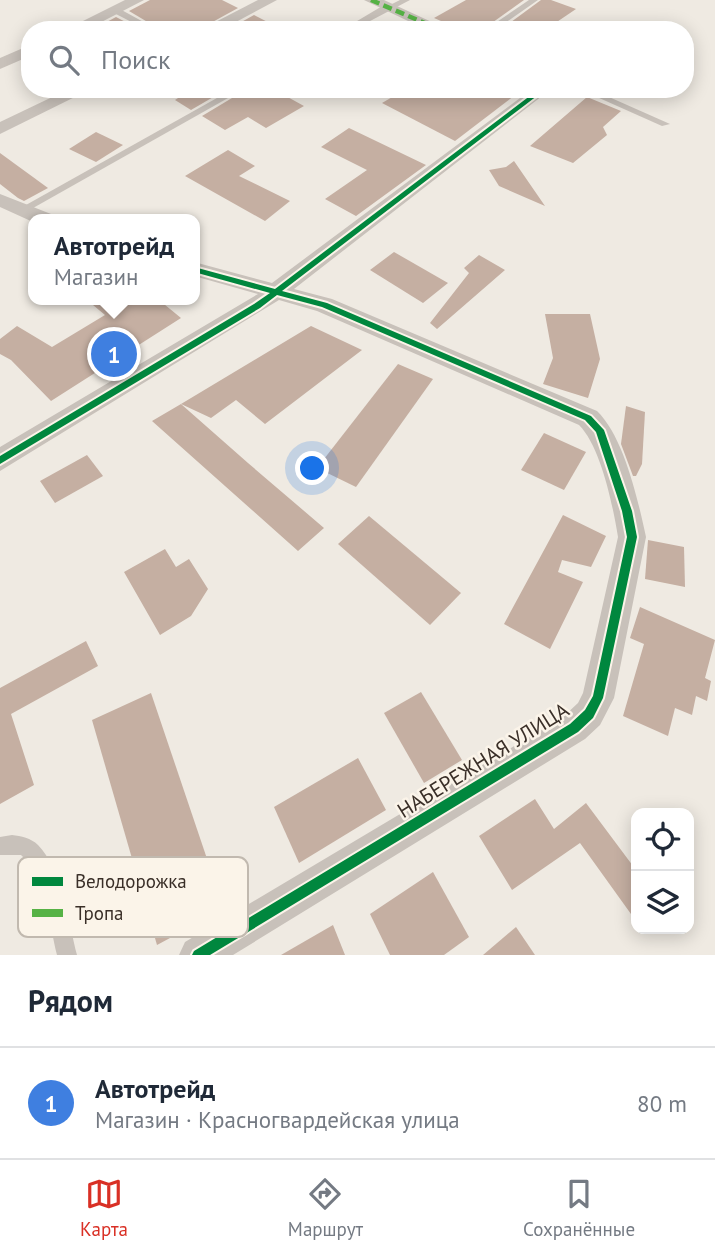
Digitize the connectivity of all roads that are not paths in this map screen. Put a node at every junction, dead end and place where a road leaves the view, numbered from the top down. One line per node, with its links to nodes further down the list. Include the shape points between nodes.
1 (137, 0): 7 (street)
2 (270, 0): 10 (street)
3 (371, 0): 6 (street)
4 (406, 0): 6 (lane)
5 (534, 0): 13 (lane)
6 (389, 8): 11 (lane); 12 (street)
7 (115, 10): 8 (street); 9 (lane)
8 (92, 21)
9 (136, 21)
10 (227, 21)
11 (364, 21)
12 (420, 21)
13 (502, 21)
14 (21, 54): 15 (street)
15 (0, 64)
16 (64, 98): 21 (street)
17 (224, 98): 23 (lane)
18 (531, 98): 26 (street)
19 (604, 98): 20 (lane)
20 (666, 124)
21 (0, 129)
22 (0, 200): 23 (street)
23 (22, 210): 24 (street)
24 (32, 214)
25 (200, 271): 26 (street, НАБЕРЕЖНАЯ УЛИЦА)
26 (275, 293): 27 (street); 30 (street, НАБЕРЕЖНАЯ УЛИЦА, via 324,305 588,418 600,430 632,537 598,698 589,714)
27 (0, 460)
28 (0, 846): 29 (lane, via 30,848)
29 (36, 857)
30 (248, 925)
31 (62, 937): 33 (lane)
32 (228, 937): 34 (street, НАБЕРЕЖНАЯ УЛИЦА)
33 (67, 955)
34 (198, 955)

